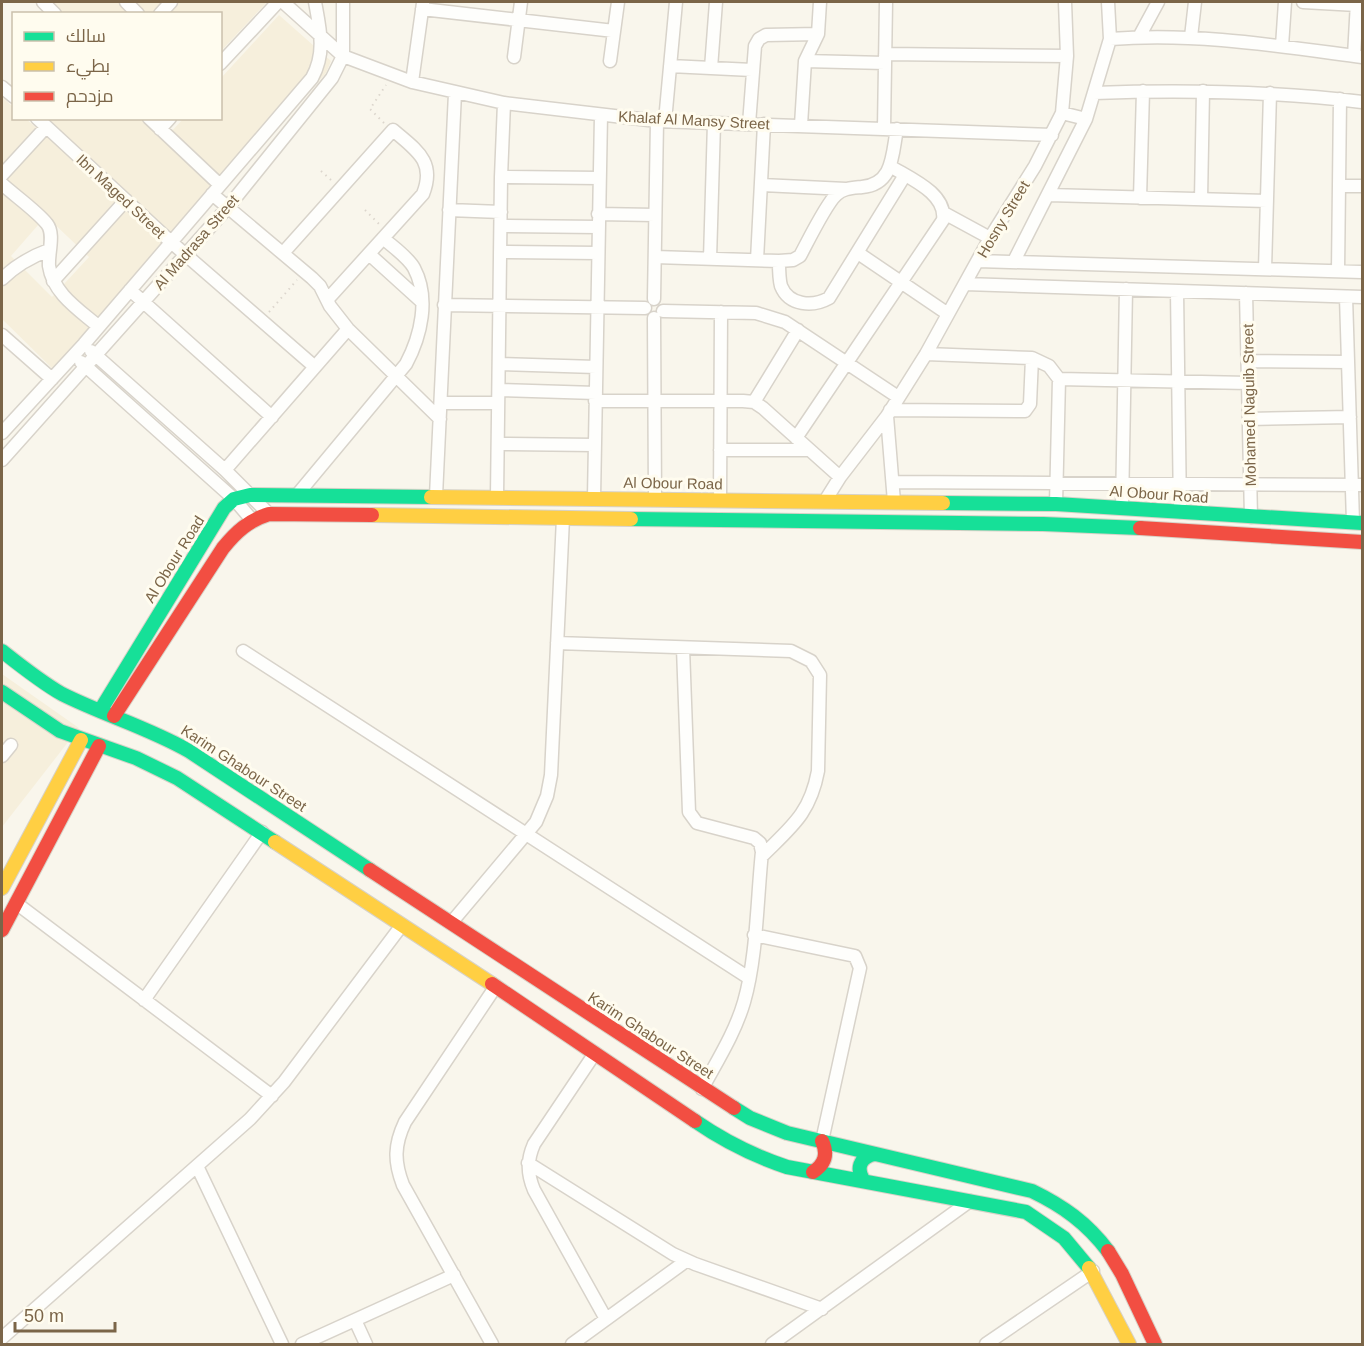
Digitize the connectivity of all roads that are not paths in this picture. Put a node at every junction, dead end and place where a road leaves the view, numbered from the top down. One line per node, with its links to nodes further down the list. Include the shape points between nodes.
1 (278, 2): 34 (street)
2 (283, 2): 22 (street)
3 (315, 2): 22 (street, Al Madrasa Street)
4 (343, 2): 27 (street, Al Madrasa Street)
5 (522, 2): 19 (street)
6 (618, 2): 20 (street)
7 (676, 2): 35 (street)
8 (716, 2): 36 (street)
9 (820, 2): 21 (street)
10 (886, 2): 31 (street)
11 (1065, 2): 28 (street, Hosny Street)
12 (1108, 2): 25 (street)
13 (1158, 2): 23 (street)
14 (1195, 2): 24 (street)
15 (1285, 2): 26 (street)
16 (1303, 2): 17 (street)
17 (1357, 3): 30 (street)
18 (423, 5): 19 (street); 38 (street)
19 (519, 21): 20 (street); 29 (street)
20 (614, 31): 32 (street)
21 (818, 34): 33 (street); 37 (street, via 765,35 755,46)
22 (321, 36): 27 (street); 72 (street, Al Madrasa Street, via 321,58 312,78)
23 (1139, 37): 24 (street); 25 (street)
24 (1191, 37): 26 (street)
25 (1110, 39): 42 (street)
26 (1282, 46): 30 (street)
27 (343, 56): 38 (street, Khalaf Al Mansy Street); 78 (street, Al Madrasa Street, via 332,78)
28 (1067, 56): 31 (street); 47 (street, Hosny Street)
29 (514, 57)
30 (1358, 57)
31 (885, 58): 33 (street); 59 (street)
32 (610, 60)
33 (805, 61): 57 (street)
34 (222, 62)
35 (670, 66): 36 (street); 52 (street)
36 (711, 68): 37 (street)
37 (752, 70): 55 (street)
38 (412, 82): 41 (street, Khalaf Al Mansy Street)
39 (1143, 91): 40 (street); 42 (street); 74 (street)
40 (1203, 91): 43 (street); 75 (street)
41 (455, 93): 46 (street, Khalaf Al Mansy Street); 79 (street)
42 (1094, 93): 49 (street)
43 (1270, 93): 44 (street); 77 (street)
44 (1341, 99): 45 (street); 69 (street)
45 (1362, 102)
46 (504, 104): 48 (street, Khalaf Al Mansy Street); 65 (street)
47 (1062, 113): 49 (street); 61 (street, Hosny Street)
48 (601, 115): 52 (street, Khalaf Al Mansy Street); 66 (street)
49 (1086, 119): 73 (street)
50 (151, 120): 58 (street)
51 (168, 120): 58 (street)
52 (661, 121): 54 (street, Khalaf Al Mansy Street); 82 (street)
53 (42, 123): 63 (street); 76 (street, Ibn Maged Street)
54 (714, 123): 55 (street, Khalaf Al Mansy Street); 96 (street)
55 (749, 124): 56 (street, Khalaf Al Mansy Street)
56 (764, 124): 57 (street, Khalaf Al Mansy Street); 68 (street)
57 (801, 125): 59 (street, Khalaf Al Mansy Street)
58 (160, 129): 72 (street)
59 (884, 129): 60 (street, Khalaf Al Mansy Street)
60 (897, 129): 61 (street, Khalaf Al Mansy Street); 62 (street)
61 (1052, 135): 86 (street, Hosny Street)
62 (890, 166): 64 (street); 71 (street, via 878,183)
63 (2, 175)
64 (905, 176): 81 (street, via 937,196); 92 (street)
65 (501, 177): 66 (street); 80 (street)
66 (599, 178): 83 (street)
67 (2, 184): 88 (street, via 47,224)
68 (761, 185): 71 (street); 97 (street)
69 (1339, 186): 70 (street); 102 (street)
70 (1362, 186)
71 (847, 189): 98 (street, via 834,196 800,256)
72 (216, 190): 78 (street); 87 (street, Al Madrasa Street)
73 (1049, 195): 74 (street); 100 (street)
74 (1140, 198): 75 (street)
75 (1201, 199): 77 (street)
76 (126, 200): 87 (street, Ibn Maged Street); 105 (street)
77 (1267, 201): 101 (street)
78 (228, 207): 90 (street); 94 (street, Al Madrasa Street)
79 (449, 210): 80 (street); 118 (street)
80 (501, 212): 84 (street)
81 (944, 213): 86 (street); 106 (street)
82 (656, 215): 83 (street); 95 (street)
83 (598, 220): 84 (street); 91 (street)
84 (501, 226): 89 (street)
85 (386, 235): 90 (street, via 423,194 428,183 424,160 393,130); 93 (street); 116 (street, via 413,266)
86 (990, 238): 99 (street, Hosny Street)
87 (171, 242): 94 (street, Ibn Maged Street); 108 (street, Al Madrasa Street)
88 (49, 250): 104 (street, via 30,257); 105 (street)
89 (500, 252): 91 (street); 119 (street)
90 (283, 253): 114 (street, via 320,286)
91 (597, 253): 120 (street)
92 (858, 253): 98 (street, via 829,298 812,304 792,299 786,293); 106 (street)
93 (369, 254): 114 (street); 116 (street)
94 (186, 255): 115 (street, Al Madrasa Street); 138 (street, Ibn Maged Street)
95 (655, 257): 96 (street); 117 (street)
96 (710, 259): 97 (street)
97 (758, 261): 98 (street)
98 (778, 261)
99 (978, 261): 100 (street); 107 (street, Hosny Street)
100 (1014, 261): 101 (street)
101 (1265, 269): 102 (street)
102 (1338, 271): 103 (street)
103 (1362, 272)
104 (2, 279)
105 (53, 281): 124 (street, via 66,299)
106 (901, 281): 123 (street); 134 (street)
107 (965, 284): 109 (street); 123 (street, Hosny Street)
108 (130, 290): 115 (street); 124 (street, Al Madrasa Street)
109 (1126, 290): 110 (street); 143 (street)
110 (1177, 291): 111 (street); 144 (street)
111 (1246, 293): 112 (street); 133 (street, Mohamed Naguib Street)
112 (1346, 297): 113 (street); 135 (street)
113 (1362, 297)
114 (327, 300): 125 (street)
115 (144, 302): 130 (street, Al Madrasa Street); 157 (street)
116 (422, 302): 140 (street, via 420,332 406,364)
117 (649, 304): 120 (street); 122 (street, via 662,303)
118 (444, 305): 119 (street); 152 (street)
119 (500, 306): 120 (street); 136 (street)
120 (597, 307): 139 (street)
121 (721, 312): 122 (street); 126 (street, via 771,316); 149 (street)
122 (659, 314): 150 (street)
123 (948, 315): 129 (street, Hosny Street)
124 (98, 326): 128 (street, Al Madrasa Street)
125 (348, 329): 138 (street); 140 (street)
126 (798, 330): 134 (street); 151 (street)
127 (2, 335): 141 (street)
128 (84, 344): 130 (street); 131 (street, Al Madrasa Street)
129 (926, 354): 132 (street); 148 (street, Hosny Street)
130 (96, 355): 137 (street, Al Madrasa Street); 167 (street)
131 (73, 356): 137 (street); 141 (street, Al Madrasa Street)
132 (1032, 358): 142 (street, via 1049,366); 156 (street, via 1030,404 1025,411)
133 (1248, 361): 135 (street); 145 (street, Mohamed Naguib Street)
134 (847, 362): 148 (street); 161 (street)
135 (1348, 362): 155 (street)
136 (499, 364): 139 (street); 146 (street)
137 (86, 366): 166 (street, Al Madrasa Street); 180 (street)
138 (315, 367): 157 (street)
139 (596, 367): 147 (street)
140 (396, 376): 158 (street); 176 (street)
141 (51, 379): 160 (street, Al Madrasa Street)
142 (1059, 379): 143 (street); 170 (street)
143 (1124, 379): 144 (street); 171 (street)
144 (1178, 381): 145 (street); 172 (street)
145 (1248, 383): 159 (street, Mohamed Naguib Street)
146 (499, 390): 147 (street); 153 (street)
147 (595, 397): 150 (street); 163 (street)
148 (898, 397): 156 (street, Hosny Street)
149 (720, 401): 150 (street); 151 (street); 164 (street)
150 (655, 402): 181 (street)
151 (754, 402): 161 (street)
152 (441, 403): 153 (street); 158 (street)
153 (498, 404): 162 (street)
154 (1362, 405): 155 (street)
155 (1350, 411): 159 (street); 174 (street)
156 (888, 413): 168 (street, Hosny Street); 169 (street)
157 (272, 417): 167 (street)
158 (440, 419): 177 (street)
159 (1249, 419): 173 (street, Mohamed Naguib Street)
160 (2, 431)
161 (796, 438): 165 (street)
162 (498, 444): 163 (street); 178 (street)
163 (595, 445): 179 (street)
164 (720, 450): 165 (street); 182 (street)
165 (809, 450): 168 (street)
166 (2, 460)
167 (225, 470): 175 (street)
168 (840, 477): 183 (street, Hosny Street)
169 (892, 482): 170 (street); 184 (street)
170 (1057, 482): 171 (street); 185 (street)
171 (1122, 483): 172 (street); 186 (street)
172 (1179, 484): 173 (street); 187 (street)
173 (1250, 484): 174 (street); 189 (street, Mohamed Naguib Street)
174 (1357, 485): 194 (street)
175 (250, 495): 176 (street, Al Obour Road); 180 (street, Al Obour Road); 188 (street)
176 (297, 495): 177 (street, Al Obour Road)
177 (436, 496): 178 (street, Al Obour Road)
178 (497, 497): 179 (street, Al Obour Road)
179 (594, 498): 181 (street, Al Obour Road)
180 (234, 499): 191 (street); 201 (street, Al Obour Road, via 224,508)
181 (655, 499): 182 (street, Al Obour Road)
182 (720, 500): 183 (street, Al Obour Road)
183 (825, 501): 184 (street, Al Obour Road); 192 (street)
184 (894, 502): 185 (street, Al Obour Road); 193 (street)
185 (1056, 504): 186 (street, Al Obour Road)
186 (1122, 508): 187 (street, Al Obour Road)
187 (1180, 512): 189 (street, Al Obour Road)
188 (269, 514): 190 (street); 191 (street)
189 (1251, 517): 194 (street, Al Obour Road)
190 (563, 518): 192 (street); 196 (street)
191 (252, 520): 202 (street, via 223,548)
192 (824, 521): 193 (street)
193 (894, 522): 195 (street, via 1107,526)
194 (1358, 523)
195 (1362, 542)
196 (557, 643): 197 (street); 208 (street, via 549,786 543,810)
197 (683, 648): 209 (street, via 689,812 697,823 754,838 762,847); 209 (street, via 791,651 811,662 820,675 818,771 812,796 801,818)
198 (2, 651): 201 (street, Karim Ghabour Street, via 54,689)
199 (243, 651): 208 (street)
200 (2, 693): 203 (street, via 60,731)
201 (100, 711): 202 (street, Karim Ghabour Street)
202 (114, 716): 212 (street, Karim Ghabour Street, via 182,747)
203 (81, 740): 205 (street); 210 (street)
204 (11, 745): 206 (street)
205 (99, 746): 207 (street, via 177,778); 211 (street)
206 (2, 756)
207 (261, 832): 213 (street); 218 (street)
208 (528, 834): 212 (street); 216 (street)
209 (762, 856): 215 (street)
210 (2, 888)
211 (16, 903): 214 (street); 218 (street)
212 (451, 923): 220 (street, Karim Ghabour Street)
213 (402, 925): 217 (street); 221 (street)
214 (2, 930)
215 (754, 935): 216 (street); 222 (street, via 855,956 859,963)
216 (749, 978): 220 (street, via 735,1027)
217 (496, 986): 219 (street); 231 (street, via 405,1122 395,1154 403,1185)
218 (144, 1000): 221 (street)
219 (595, 1053): 224 (street, via 534,1144); 226 (street, via 729,1143 772,1162)
220 (702, 1089): 222 (street, Karim Ghabour Street, via 764,1125)
221 (272, 1096): 225 (street)
222 (822, 1141): 223 (street, Karim Ghabour Street); 226 (street, via 826,1156 822,1166)
223 (874, 1154): 227 (street, via 865,1156 860,1164); 245 (street, Karim Ghabour Street, via 1032,1191 1065,1207 1093,1231 1113,1256)
224 (528, 1162): 229 (street); 233 (street, via 534,1190)
225 (197, 1166): 235 (street); 237 (street)
226 (813, 1172): 227 (street)
227 (864, 1182): 228 (street)
228 (970, 1201): 230 (street, via 1026,1212 1041,1220 1068,1240); 232 (street)
229 (686, 1261): 232 (street); 233 (street)
230 (1093, 1271): 236 (street); 244 (street)
231 (454, 1275): 234 (street); 240 (street)
232 (822, 1309): 242 (street)
233 (606, 1319): 241 (street)
234 (355, 1320): 238 (street); 239 (street)
235 (2, 1338)
236 (1000, 1340): 243 (street)
237 (282, 1344)
238 (302, 1344)
239 (366, 1344)
240 (492, 1344)
241 (572, 1344)
242 (772, 1344)
243 (986, 1344)
244 (1129, 1344)
245 (1155, 1344)

